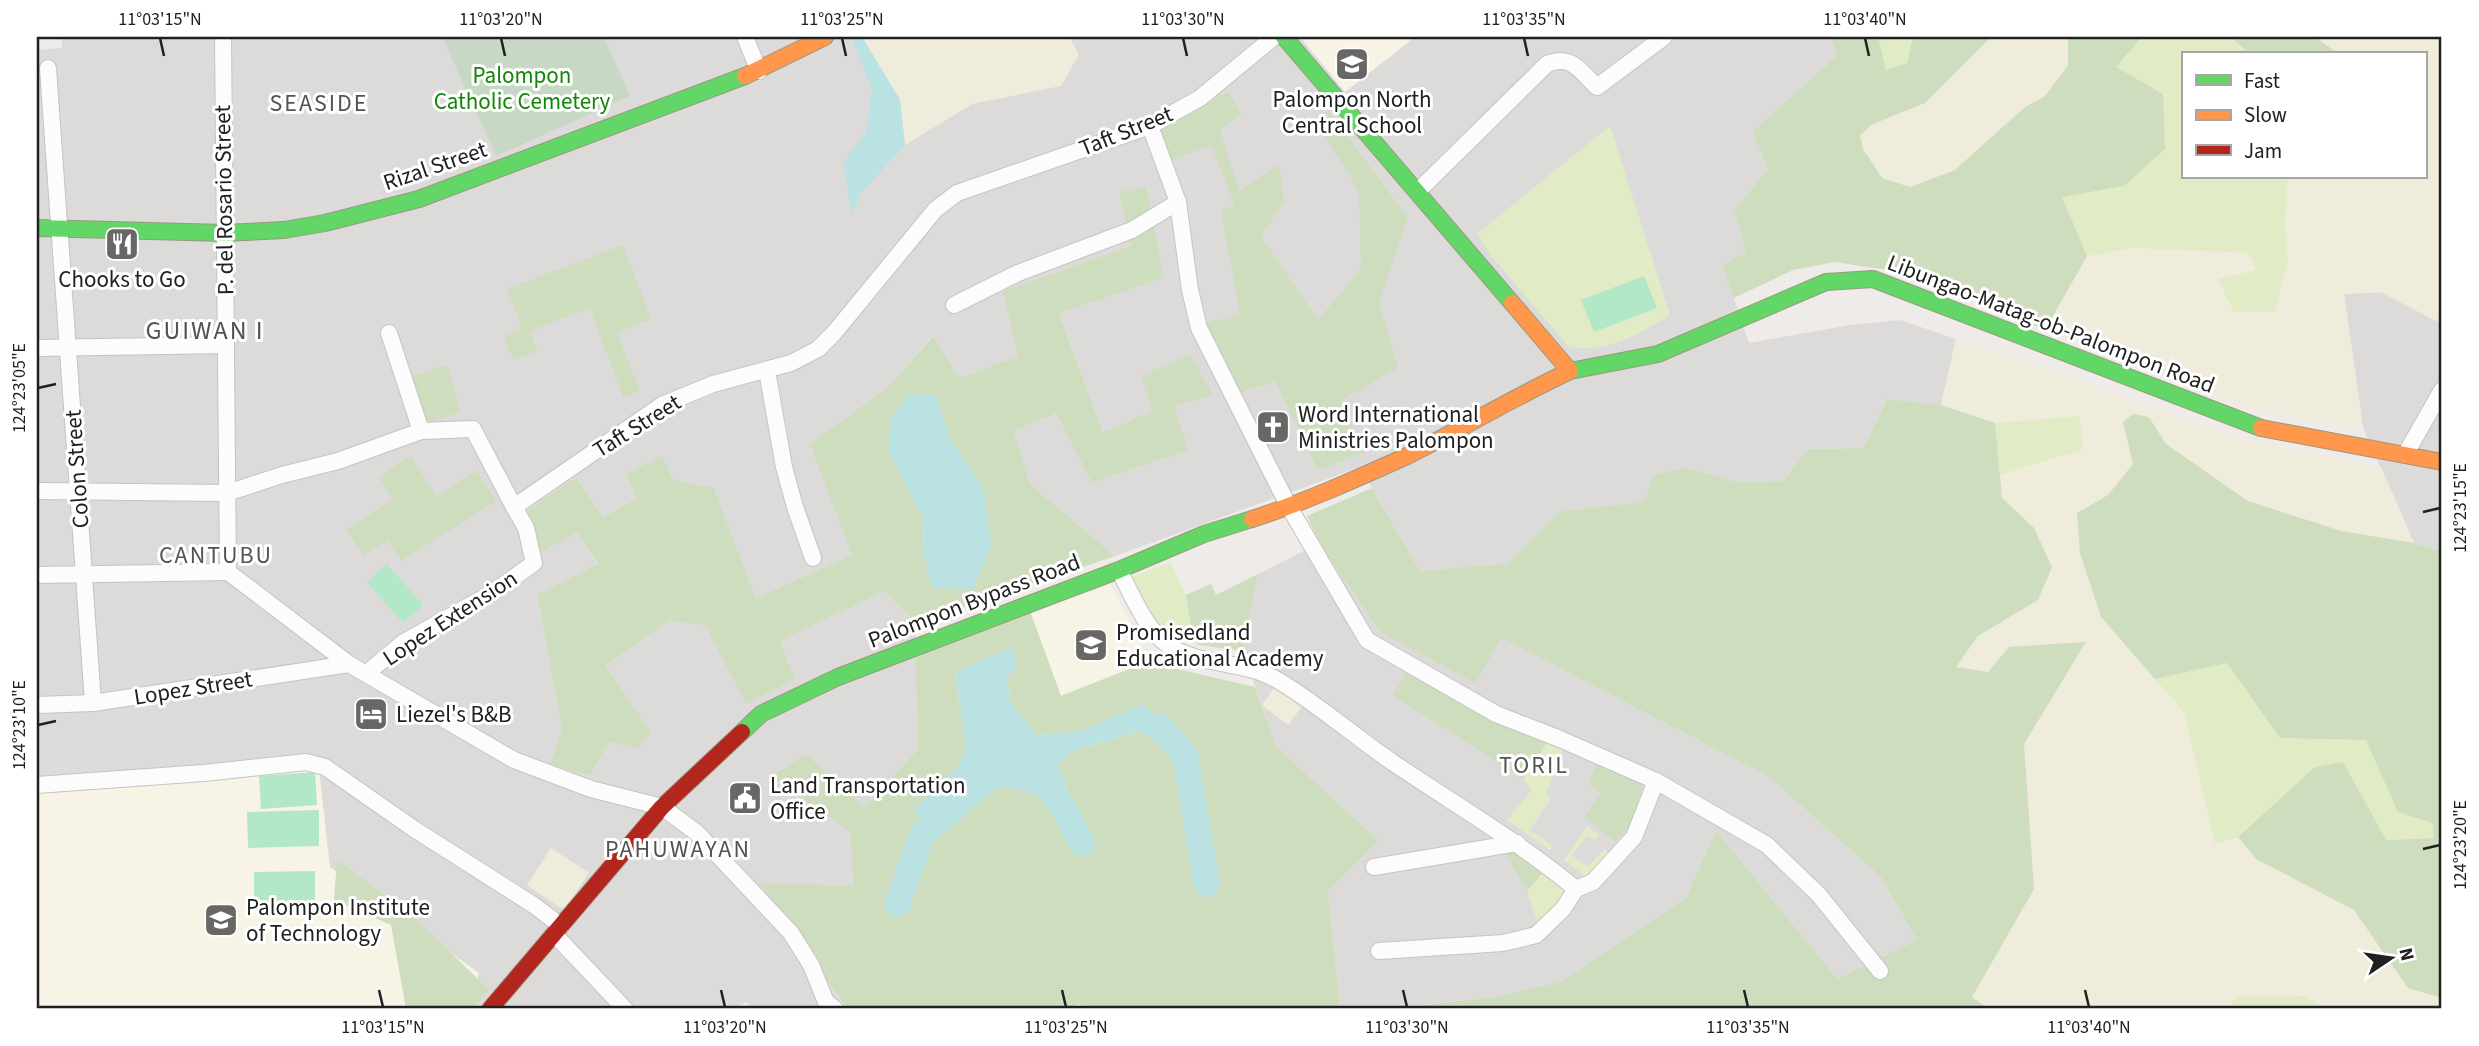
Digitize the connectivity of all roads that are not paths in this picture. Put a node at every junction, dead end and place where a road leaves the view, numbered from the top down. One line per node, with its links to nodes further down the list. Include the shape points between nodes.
1 (223, 37): 14 (street, P. del Rosario Street)
2 (746, 37): 8 (street)
3 (825, 37): 8 (main road, Rizal Street)
4 (1274, 37): 9 (street, Taft Street, via 1200,98)
5 (1284, 37): 10 (main road)
6 (1664, 37): 10 (street, via 1597,88 1574,64 1559,59 1547,64)
7 (48, 68): 13 (street, Colon Street)
8 (759, 71): 14 (main road, Rizal Street, via 419,199 325,223)
9 (1150, 126): 11 (street); 20 (street, Taft Street, via 957,194 935,210 818,349)
10 (1417, 192): 21 (main road)
11 (1178, 202): 15 (street, via 1132,230 1018,273); 30 (street, via 1199,328)
12 (37, 228): 13 (main road, Rizal Street)
13 (60, 228): 14 (main road, Rizal Street); 18 (street, Colon Street)
14 (225, 233): 17 (street, P. del Rosario Street)
15 (954, 305)
16 (389, 333): 23 (street)
17 (226, 345): 18 (street); 28 (street, P. del Rosario Street)
18 (68, 347): 19 (street); 27 (street, Colon Street)
19 (37, 348)
20 (767, 371): 29 (street, Taft Street, via 713,384 662,405); 31 (street, via 784,467)
21 (1570, 371): 24 (main road, Libungao-Matag-ob-Palompon Road, via 1658,354 1826,282 1873,279 2258,427); 30 (main road, Palompon Bypass Road, via 1408,455)
22 (2442, 390): 24 (street)
23 (421, 431): 28 (street); 29 (street, via 473,429)
24 (2405, 455): 25 (main road, Libungao-Matag-ob-Palompon Road)
25 (2442, 462)
26 (37, 491): 27 (street)
27 (78, 491): 28 (street); 34 (street, Colon Street)
28 (227, 493): 33 (street, P. del Rosario Street)
29 (514, 507): 37 (street, Lopez Extension, via 526,528 534,564 404,642)
30 (1290, 508): 32 (main road, Palompon Bypass Road, via 1204,534); 40 (street, via 1367,640 1496,714)
31 (813, 558)
32 (1119, 570): 42 (main road, Palompon Bypass Road, via 838,677 761,714); 43 (street, via 1142,614 1167,644 1278,680 1392,762)
33 (228, 572): 34 (street); 36 (street)
34 (84, 573): 35 (street); 38 (street, Colon Street)
35 (37, 575)
36 (349, 664): 37 (street); 38 (street, Lopez Street)
37 (367, 673): 42 (street, via 514,760 591,789)
38 (93, 703): 39 (street, Lopez Street)
39 (37, 705)
40 (1656, 781): 45 (street, via 1634,837 1592,882); 48 (street, via 1767,845 1819,895)
41 (37, 785): 46 (street, via 306,762 324,767 535,906)
42 (662, 807): 46 (main road, Palompon Bypass Road); 51 (street, via 697,833 791,933 826,1002)
43 (1517, 843): 44 (street); 45 (street)
44 (1374, 867)
45 (1576, 889): 47 (street, via 1563,909 1536,934 1503,943)
46 (557, 930): 49 (street); 50 (main road, Palompon Bypass Road)
47 (1378, 951)
48 (1880, 971)
49 (623, 1008)
50 (490, 1009)
51 (835, 1009)

